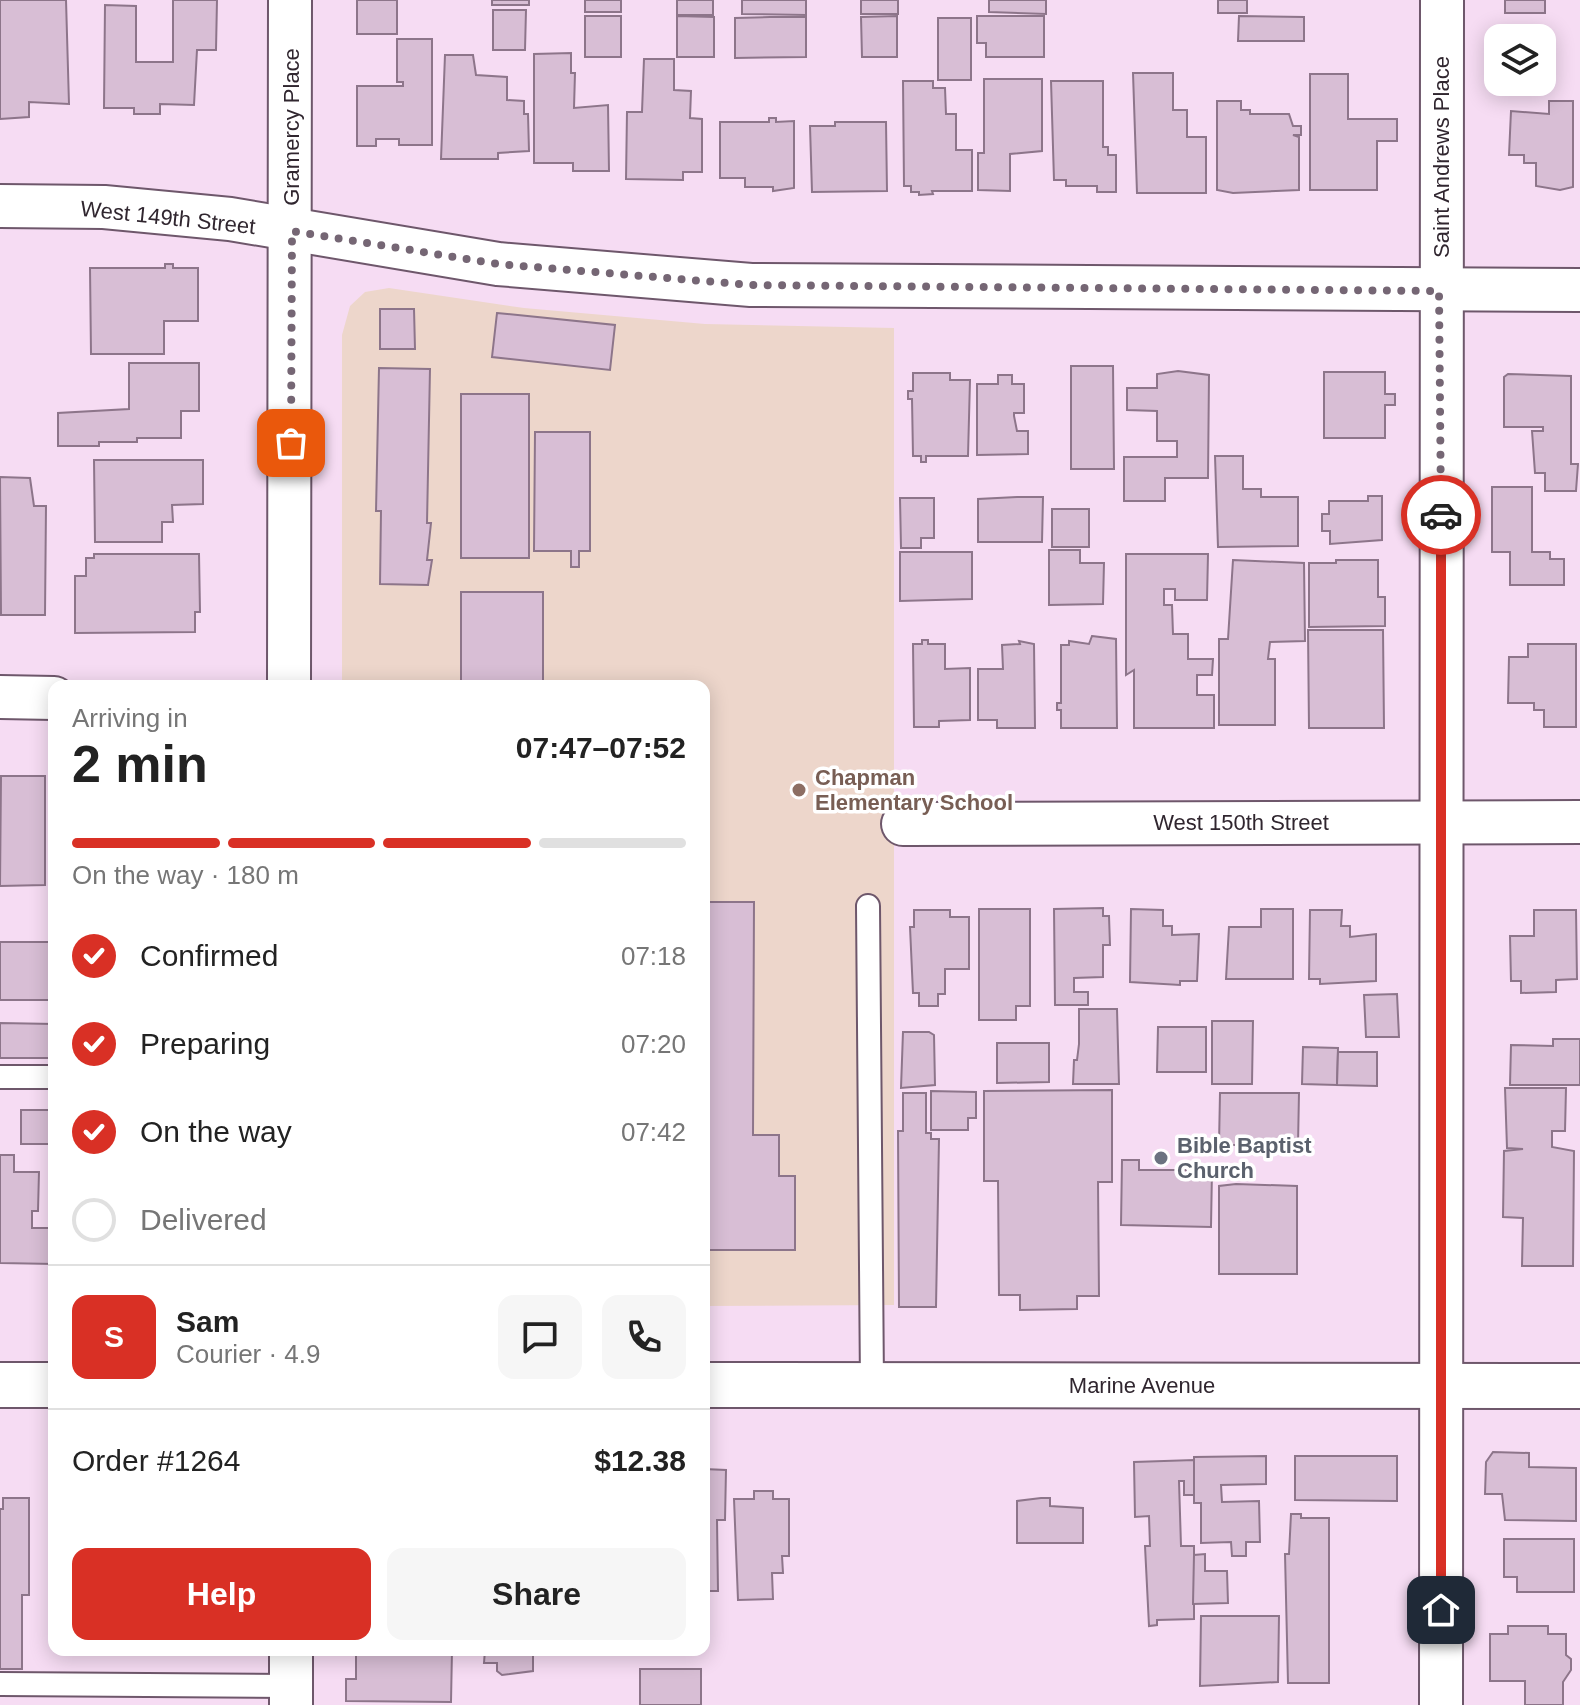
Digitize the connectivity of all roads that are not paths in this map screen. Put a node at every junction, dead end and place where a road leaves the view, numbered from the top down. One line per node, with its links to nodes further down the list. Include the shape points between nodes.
1 (290, 0): 4 (street, Gramercy Place)
2 (1442, 0): 6 (street, Saint Andrews Place)
3 (0, 206): 4 (street, West 149th Street, via 104,207 230,219)
4 (292, 231): 6 (street, West 149th Street, via 498,264 751,285); 7 (street, Gramercy Place)
5 (1580, 290): 6 (street, West 149th Street)
6 (1439, 291): 10 (street, Saint Andrews Place)
7 (289, 680)
8 (0, 697): 9 (street)
9 (48, 698)
10 (1443, 822): 11 (street, West 150th Street); 12 (street, West 150th Street); 20 (street, Saint Andrews Place)
11 (1580, 822)
12 (903, 824)
13 (868, 906): 19 (lane)
14 (0, 1077): 15 (lane)
15 (48, 1077)
16 (0, 1385): 17 (main road)
17 (48, 1385)
18 (710, 1385): 19 (main road, Marine Avenue)
19 (872, 1385): 20 (main road, Marine Avenue)
20 (1441, 1385): 21 (main road, Marine Avenue); 24 (street, Saint Andrews Place)
21 (1580, 1386)
22 (291, 1680): 23 (lane)
23 (0, 1684)
24 (1441, 1705)

